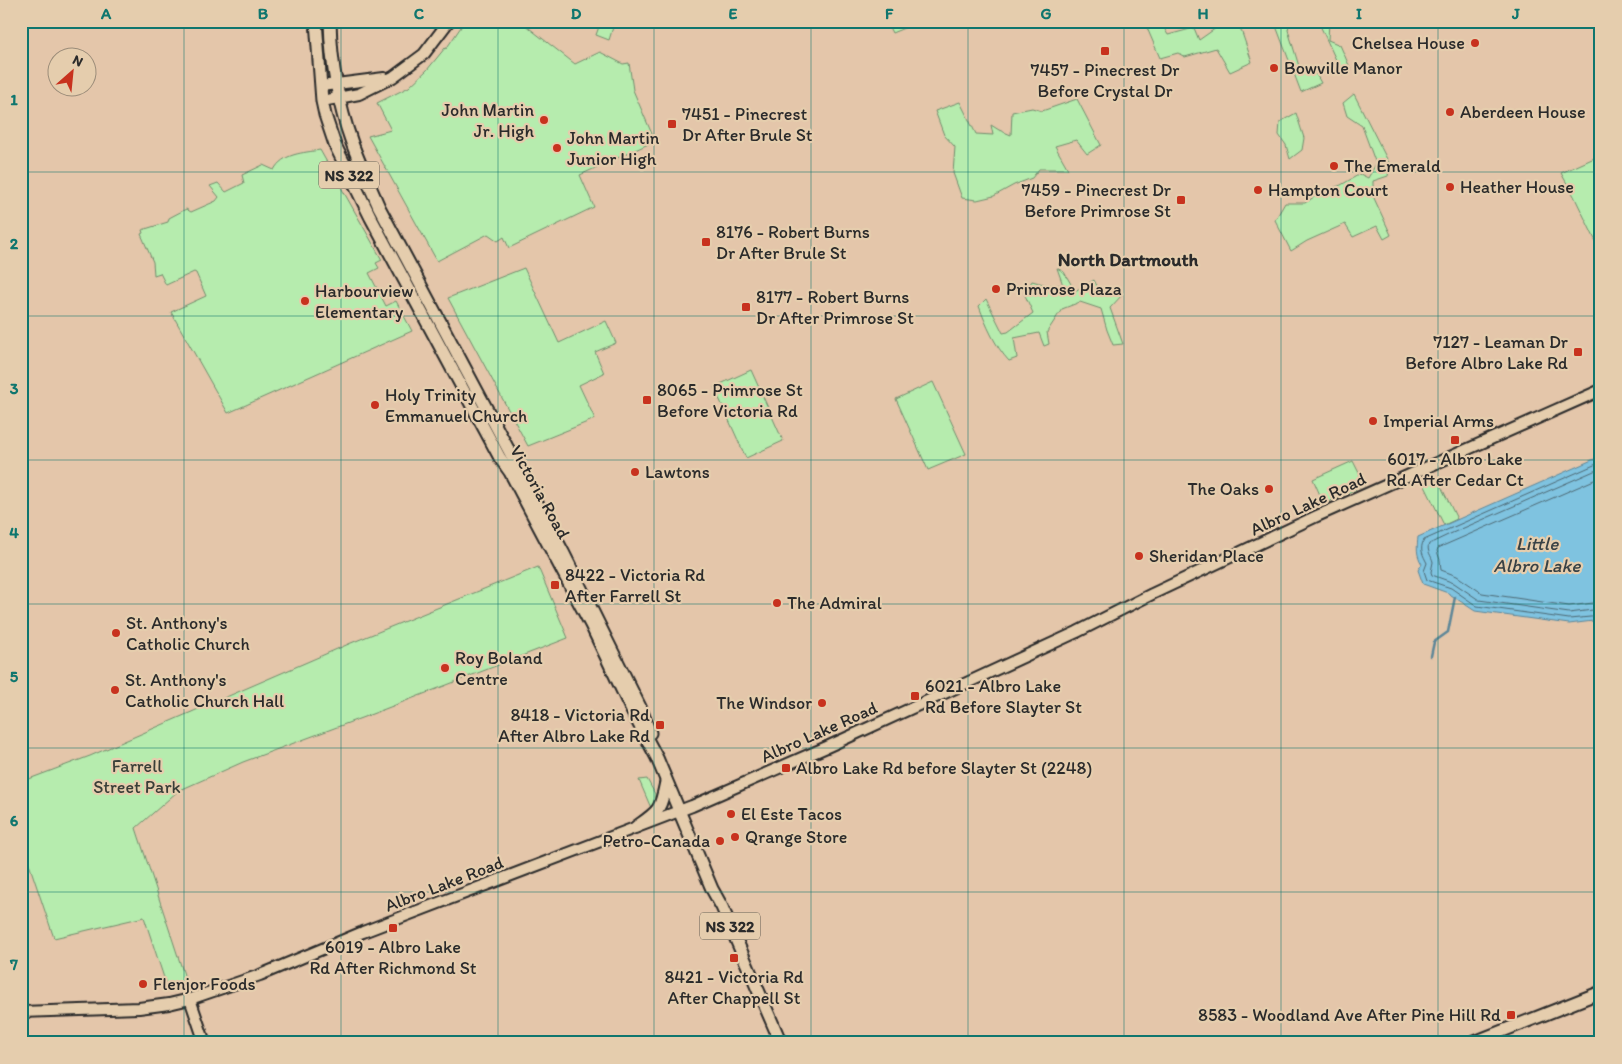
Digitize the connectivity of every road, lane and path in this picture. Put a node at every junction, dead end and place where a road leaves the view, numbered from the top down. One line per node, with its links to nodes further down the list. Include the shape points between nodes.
1 (316, 21): 6 (main road, Victoria Road / NS 322)
2 (330, 21): 5 (main road, Victoria Road / NS 322)
3 (449, 21): 4 (street, via 424,54)
4 (392, 77): 5 (street); 7 (street, via 359,94)
5 (337, 84): 6 (street); 7 (main road, Victoria Road / NS 322)
6 (321, 86): 8 (main road, Victoria Road / NS 322)
7 (340, 98): 8 (street); 10 (main road, Victoria Road / NS 322, via 351,141 379,207 598,620 641,709)
8 (322, 101): 10 (main road, Victoria Road / NS 322, via 336,145 358,192 560,565)
9 (1601, 390): 12 (street, Albro Lake Road, via 1317,516 829,746)
10 (657, 758): 11 (main road, Victoria Road / NS 322)
11 (666, 782): 12 (main road, Victoria Road / NS 322); 13 (main road, via 660,807)
12 (679, 810): 13 (street, Albro Lake Road); 18 (main road, Victoria Road / NS 322)
13 (636, 827): 15 (street, Albro Lake Road, via 260,975)
14 (1601, 992): 19 (main road)
15 (190, 999): 16 (street, Albro Lake Road, via 138,1008); 17 (street)
16 (21, 1012)
17 (204, 1043)
18 (781, 1043)
19 (1472, 1043)

